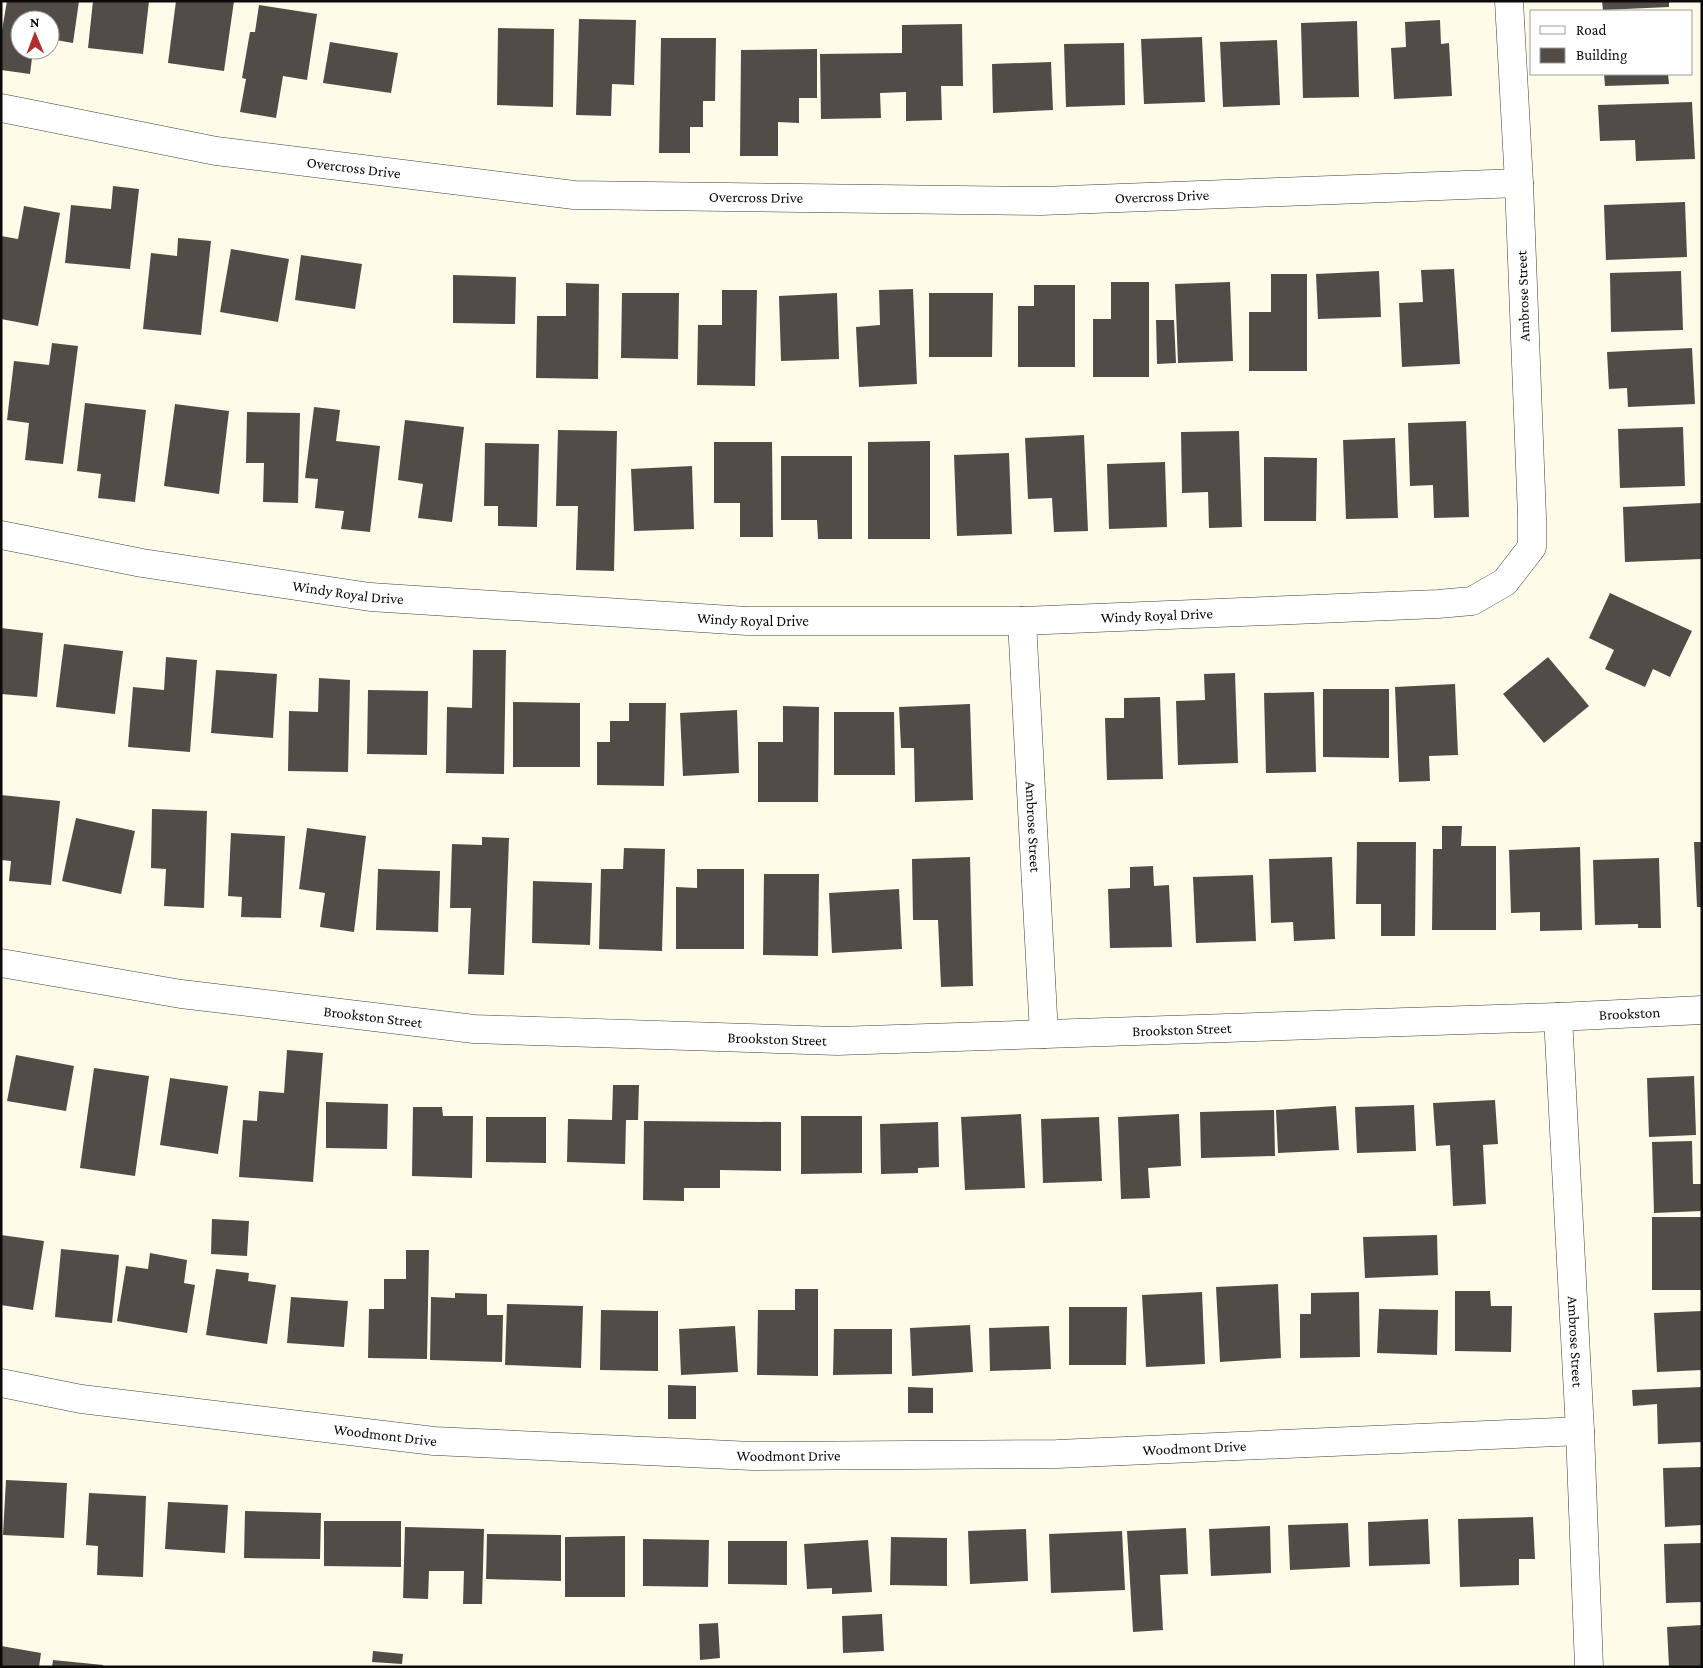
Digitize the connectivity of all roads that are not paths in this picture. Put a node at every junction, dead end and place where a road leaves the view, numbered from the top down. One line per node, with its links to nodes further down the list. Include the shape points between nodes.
1 (1509, 1): 3 (street, Ambrose Street)
2 (1, 108): 3 (street, Overcross Drive, via 216,151 574,195 1041,200)
3 (1518, 183): 5 (street, Ambrose Street, via 1532,547)
4 (1, 535): 6 (street, Windy Royal Drive, via 142,564 370,597 747,622)
5 (1505, 582): 6 (street, Windy Royal Drive, via 1472,601)
6 (1022, 621): 10 (street, Ambrose Street)
7 (1, 962): 10 (street, Brookston Street, via 181,994 474,1029 837,1041)
8 (1702, 1010): 9 (street, Brookston)
9 (1558, 1017): 10 (street, Brookston Street); 12 (street, Ambrose Street)
10 (1044, 1034)
11 (1, 1383): 12 (street, Woodmont Drive, via 81,1399 434,1441 752,1456 1057,1454)
12 (1580, 1431): 13 (street, Ambrose Street)
13 (1589, 1667)

